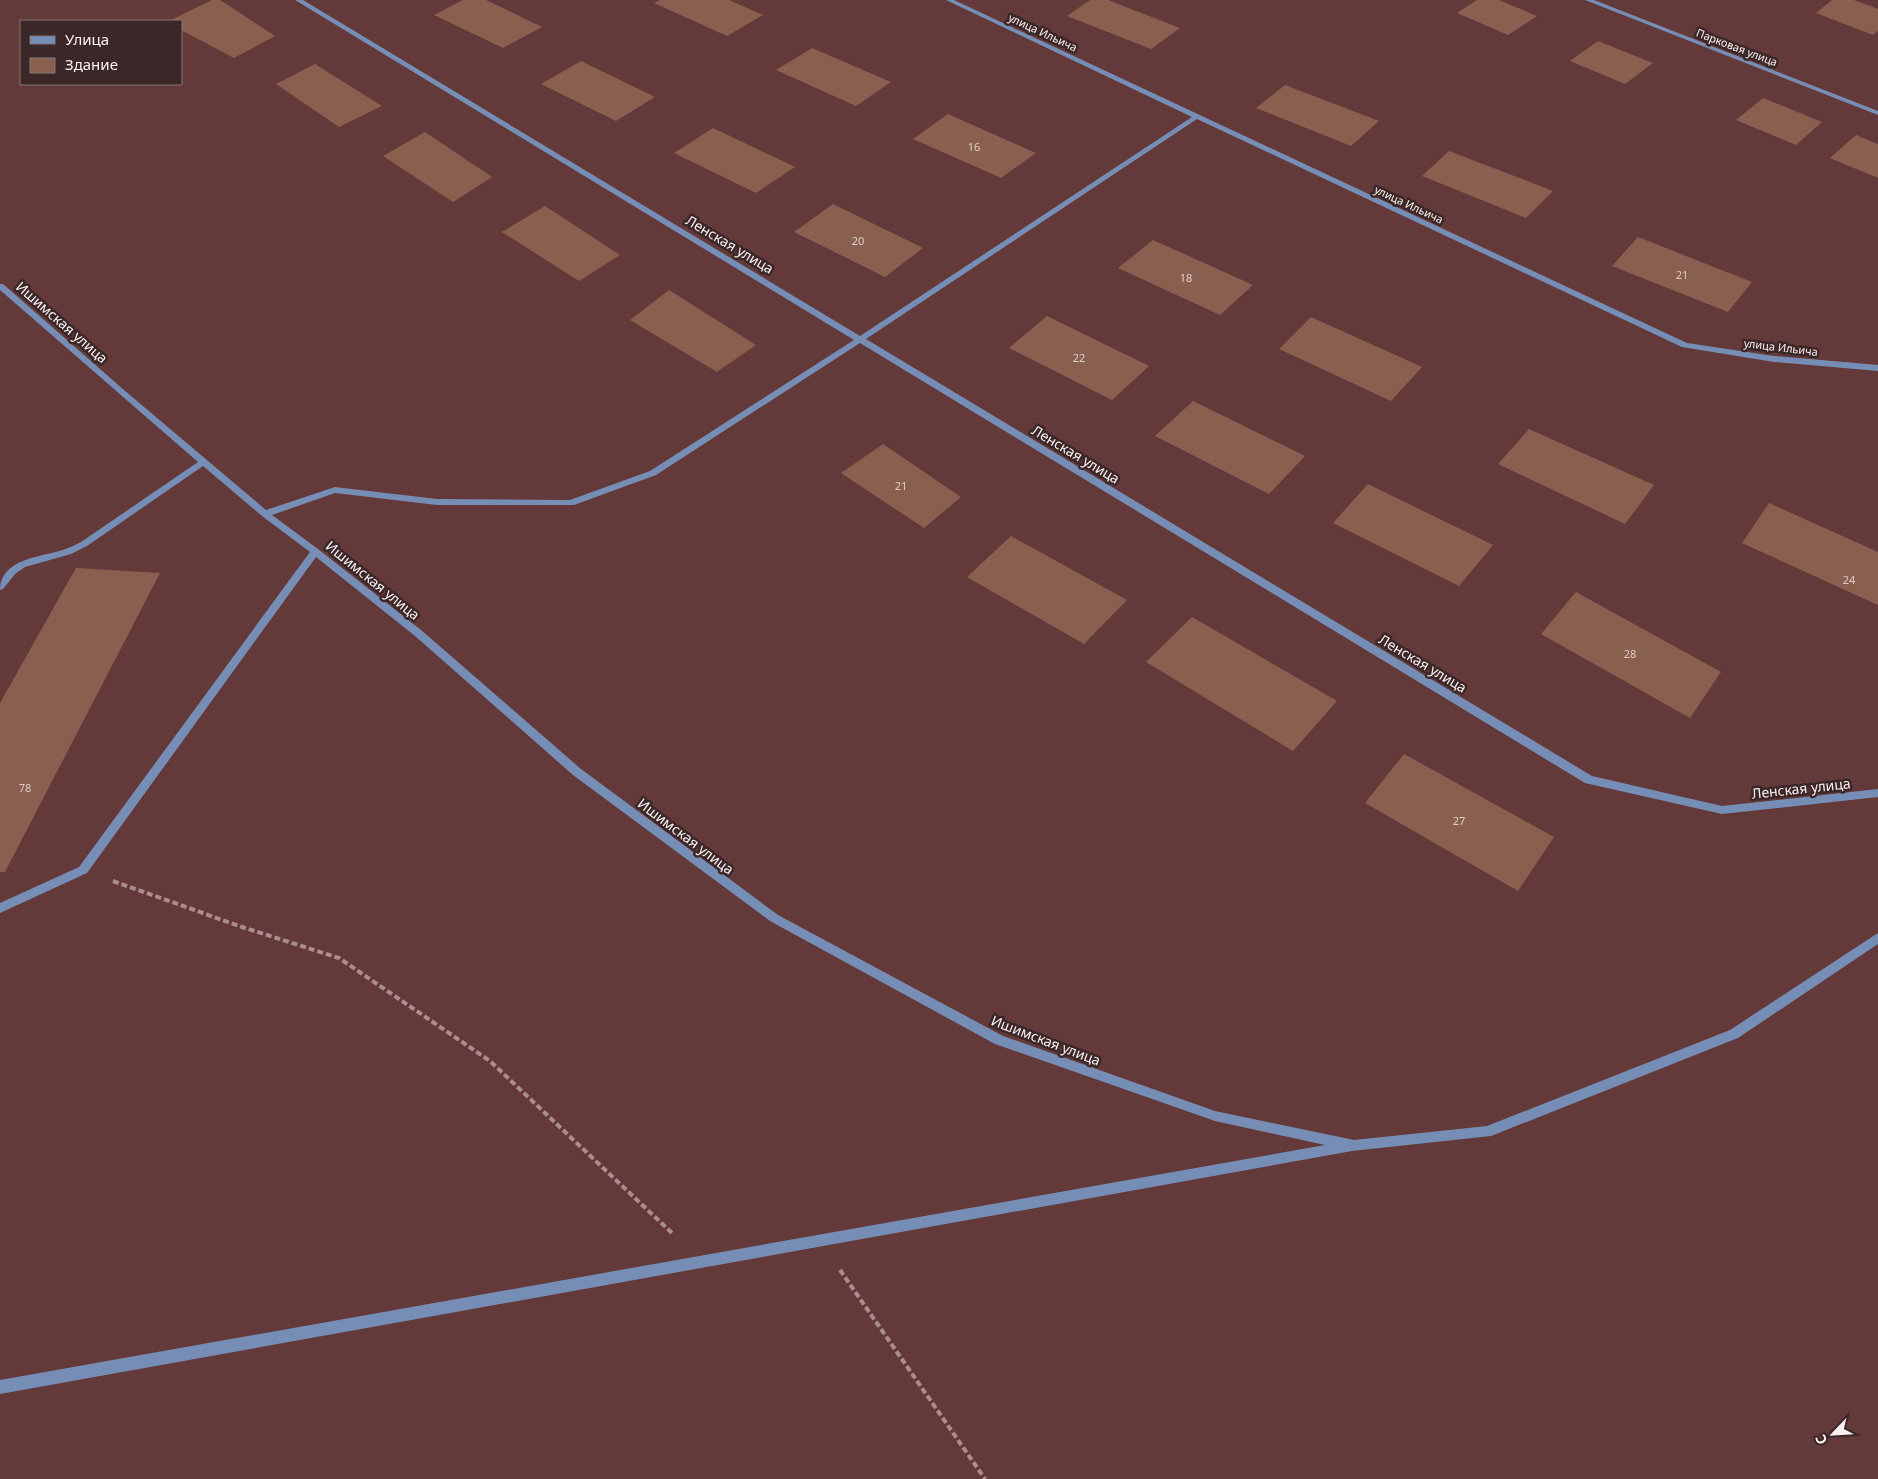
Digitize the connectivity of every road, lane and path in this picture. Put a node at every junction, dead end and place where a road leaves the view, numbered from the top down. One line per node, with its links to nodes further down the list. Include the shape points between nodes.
1 (298, 0): 7 (street, Ленская улица)
2 (949, 0): 5 (street, улица Ильича)
3 (1588, 0): 4 (street, Парковая улица)
4 (1878, 113)
5 (1196, 118): 7 (street); 8 (street, улица Ильича, via 1686,345 1774,359)
6 (0, 286): 9 (street, Ишимская улица)
7 (861, 339): 10 (street, via 653,473 571,503 438,502 335,490); 13 (street, Ленская улица, via 1589,780 1722,810)
8 (1878, 368)
9 (203, 462): 10 (street, Ишимская улица); 12 (street, via 84,544 22,565)
10 (264, 514): 11 (street, Ишимская улица)
11 (315, 551): 14 (street); 17 (street, Ишимская улица, via 418,633 578,772 774,918 999,1040 1215,1116)
12 (0, 587)
13 (1878, 793)
14 (83, 870): 15 (street); 19 (path, via 339,958 490,1061)
15 (0, 908)
16 (1878, 938): 17 (street, Ишимская улица, via 1734,1034 1487,1132)
17 (1354, 1146): 18 (street)
18 (819, 1241): 19 (street); 21 (path)
19 (702, 1262): 20 (street)
20 (0, 1387)
21 (985, 1479)

